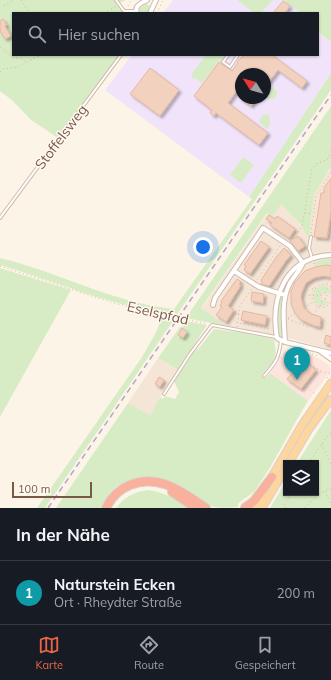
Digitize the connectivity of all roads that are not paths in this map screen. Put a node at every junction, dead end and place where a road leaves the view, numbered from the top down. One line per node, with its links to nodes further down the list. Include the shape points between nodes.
1 (116, 0): 4 (lane, via 124,11)
2 (147, 0): 4 (street, via 137,6)
3 (156, 0): 5 (street)
4 (136, 12)
5 (150, 12)
6 (120, 56): 9 (lane, Stoffelsweg)
7 (227, 56): 8 (lane, via 223,62 230,67)
8 (237, 56)
9 (0, 218)
10 (311, 237): 12 (lane, via 309,248)
11 (331, 254): 12 (street)
12 (312, 258): 13 (street)
13 (303, 263): 14 (street, via 290,246 263,228); 15 (street, via 287,276); 16 (street)
14 (234, 271): 15 (street, via 254,285); 17 (street)
15 (278, 294): 16 (street); 18 (street, via 276,332)
16 (286, 295): 18 (street, via 286,318)
17 (213, 305)
18 (281, 340): 19 (street); 22 (lane, via 279,355); 24 (lane, via 212,325)
19 (318, 350): 20 (street); 21 (street)
20 (331, 353)
21 (331, 359)
22 (264, 376)
23 (331, 383): 28 (main road, via 308,414)
24 (164, 394)
25 (330, 400): 26 (main road)
26 (291, 460)
27 (283, 473): 35 (main road)
28 (272, 477): 33 (highway, via 254,501); 34 (main road)
29 (106, 508): 32 (highway, via 120,491 133,484 156,481 172,486)
30 (111, 508): 31 (highway, via 122,494 147,485 163,488)
31 (196, 508)
32 (206, 508)
33 (245, 508)
34 (255, 508)
35 (262, 508)

